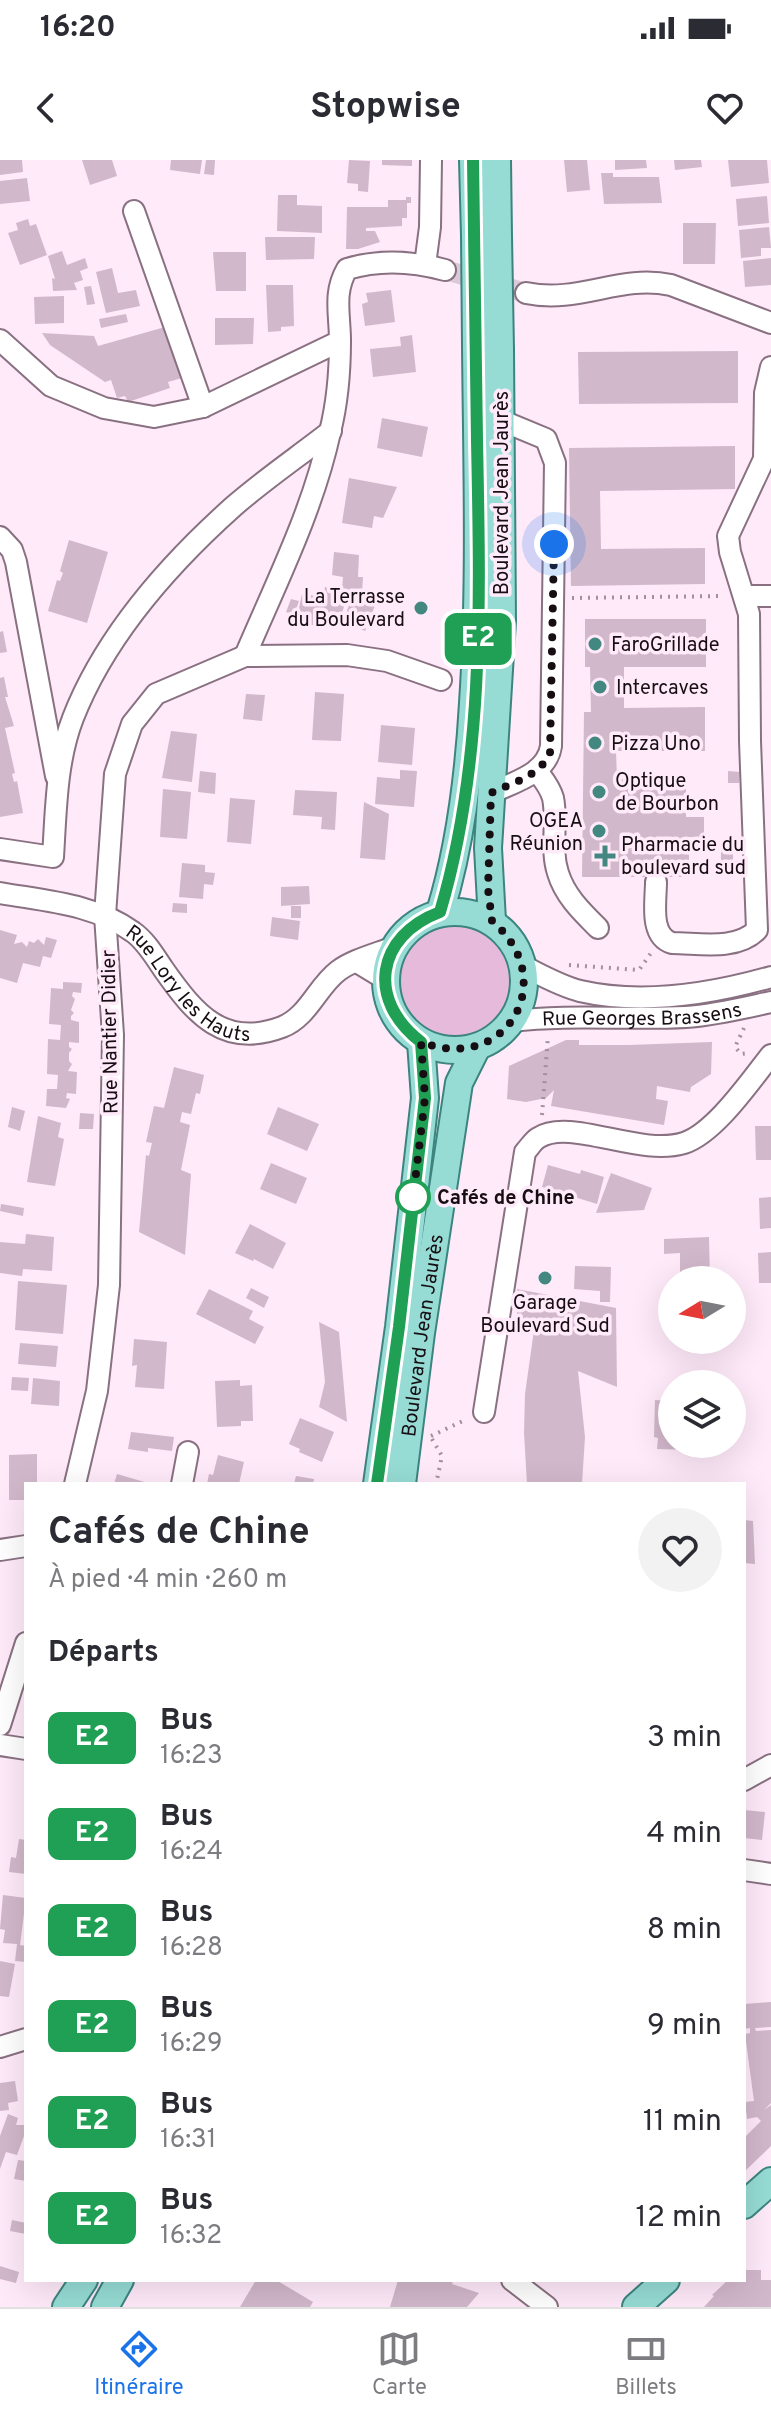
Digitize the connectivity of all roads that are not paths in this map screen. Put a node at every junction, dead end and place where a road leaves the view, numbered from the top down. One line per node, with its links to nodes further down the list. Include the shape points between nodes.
1 (431, 160): 9 (street, via 435,267 368,263 347,269 337,300)
2 (473, 160): 5 (main road, Boulevard Jean Jaurès)
3 (497, 160): 5 (main road, Boulevard Jean Jaurès)
4 (134, 211): 12 (street)
5 (486, 236): 10 (main road, Boulevard Jean Jaurès, bridge)
6 (526, 293): 7 (street, via 562,297 654,281)
7 (771, 323)
8 (0, 340): 12 (street, via 51,386 104,408 154,417)
9 (340, 341): 12 (street); 14 (street)
10 (488, 347): 13 (main road, Boulevard Jean Jaurès); 26 (main road, Boulevard Jean Jaurès, via 470,751 459,836)
11 (771, 367): 16 (street, via 765,393 764,459 728,536)
12 (203, 407)
13 (500, 420): 20 (street, via 546,439 553,452 551,746); 22 (main road, Boulevard Jean Jaurès, via 502,621)
14 (331, 431): 18 (street, via 315,489); 21 (street, via 235,506 155,585 99,664 72,720)
15 (0, 537): 21 (street, via 16,562)
16 (745, 596): 17 (street); 24 (street, via 757,930 736,943 664,941 657,925)
17 (771, 596)
18 (245, 656): 19 (street, Rue Nantier Didier, via 347,655 387,661); 27 (street, Rue Nantier Didier, via 156,694 132,724 115,774)
19 (441, 680)
20 (537, 771): 22 (street); 29 (street, via 553,800 557,872 577,907)
21 (58, 784): 23 (street, via 53,857)
22 (491, 793): 28 (main road, Boulevard Jean Jaurès)
23 (0, 849)
24 (656, 882)
25 (0, 893): 27 (street, Rue Lory les Hauts)
26 (440, 912): 28 (main road, via 467,912); 30 (main road, via 406,931)
27 (105, 915): 31 (street, Rue Lory les Hauts, via 136,934 190,1007 223,1030 255,1036 286,1025 338,971); 42 (street, Rue Nantier Didier, via 113,1035 109,1285 97,1391)
28 (492, 921): 32 (main road, via 506,933)
29 (598, 928)
30 (394, 947): 31 (street, Rue Lory les Hauts); 34 (main road)
31 (357, 962): 34 (street)
32 (523, 966): 33 (street, Rue Georges Brassens, via 557,974 580,991 664,996); 36 (main road, via 521,1004)
33 (771, 977)
34 (385, 979): 37 (main road, via 394,1015)
35 (762, 1004): 36 (street, Rue Georges Brassens, via 687,1017)
36 (512, 1021): 38 (main road)
37 (421, 1042): 38 (main road, via 449,1050); 44 (main road, Boulevard Jean Jaurès, via 425,1098)
38 (477, 1047): 45 (main road, Boulevard Jean Jaurès, via 459,1083)
39 (768, 1059): 40 (street, via 708,1129 687,1143 625,1144 560,1132 538,1137 525,1152)
40 (484, 1412)
41 (188, 1452): 43 (street)
42 (75, 1482)
43 (182, 1482)
44 (377, 1482)
45 (402, 1482)
46 (24, 1546): 47 (street)
47 (0, 1550)
48 (24, 1649): 49 (street)
49 (0, 1725)
50 (0, 1745): 51 (street)
51 (24, 1749)
52 (771, 1765): 53 (street)
53 (746, 1779)
54 (746, 1870): 55 (street)
55 (771, 1874)
56 (24, 2040): 57 (street)
57 (0, 2047)
58 (771, 2181): 59 (main road)
59 (746, 2203)
60 (83, 2282): 65 (main road)
61 (119, 2282): 66 (main road)
62 (515, 2282): 67 (street)
63 (664, 2282): 68 (main road)
64 (673, 2282): 69 (main road)
65 (66, 2307)
66 (105, 2307)
67 (547, 2307)
68 (636, 2307)
69 (662, 2307)

